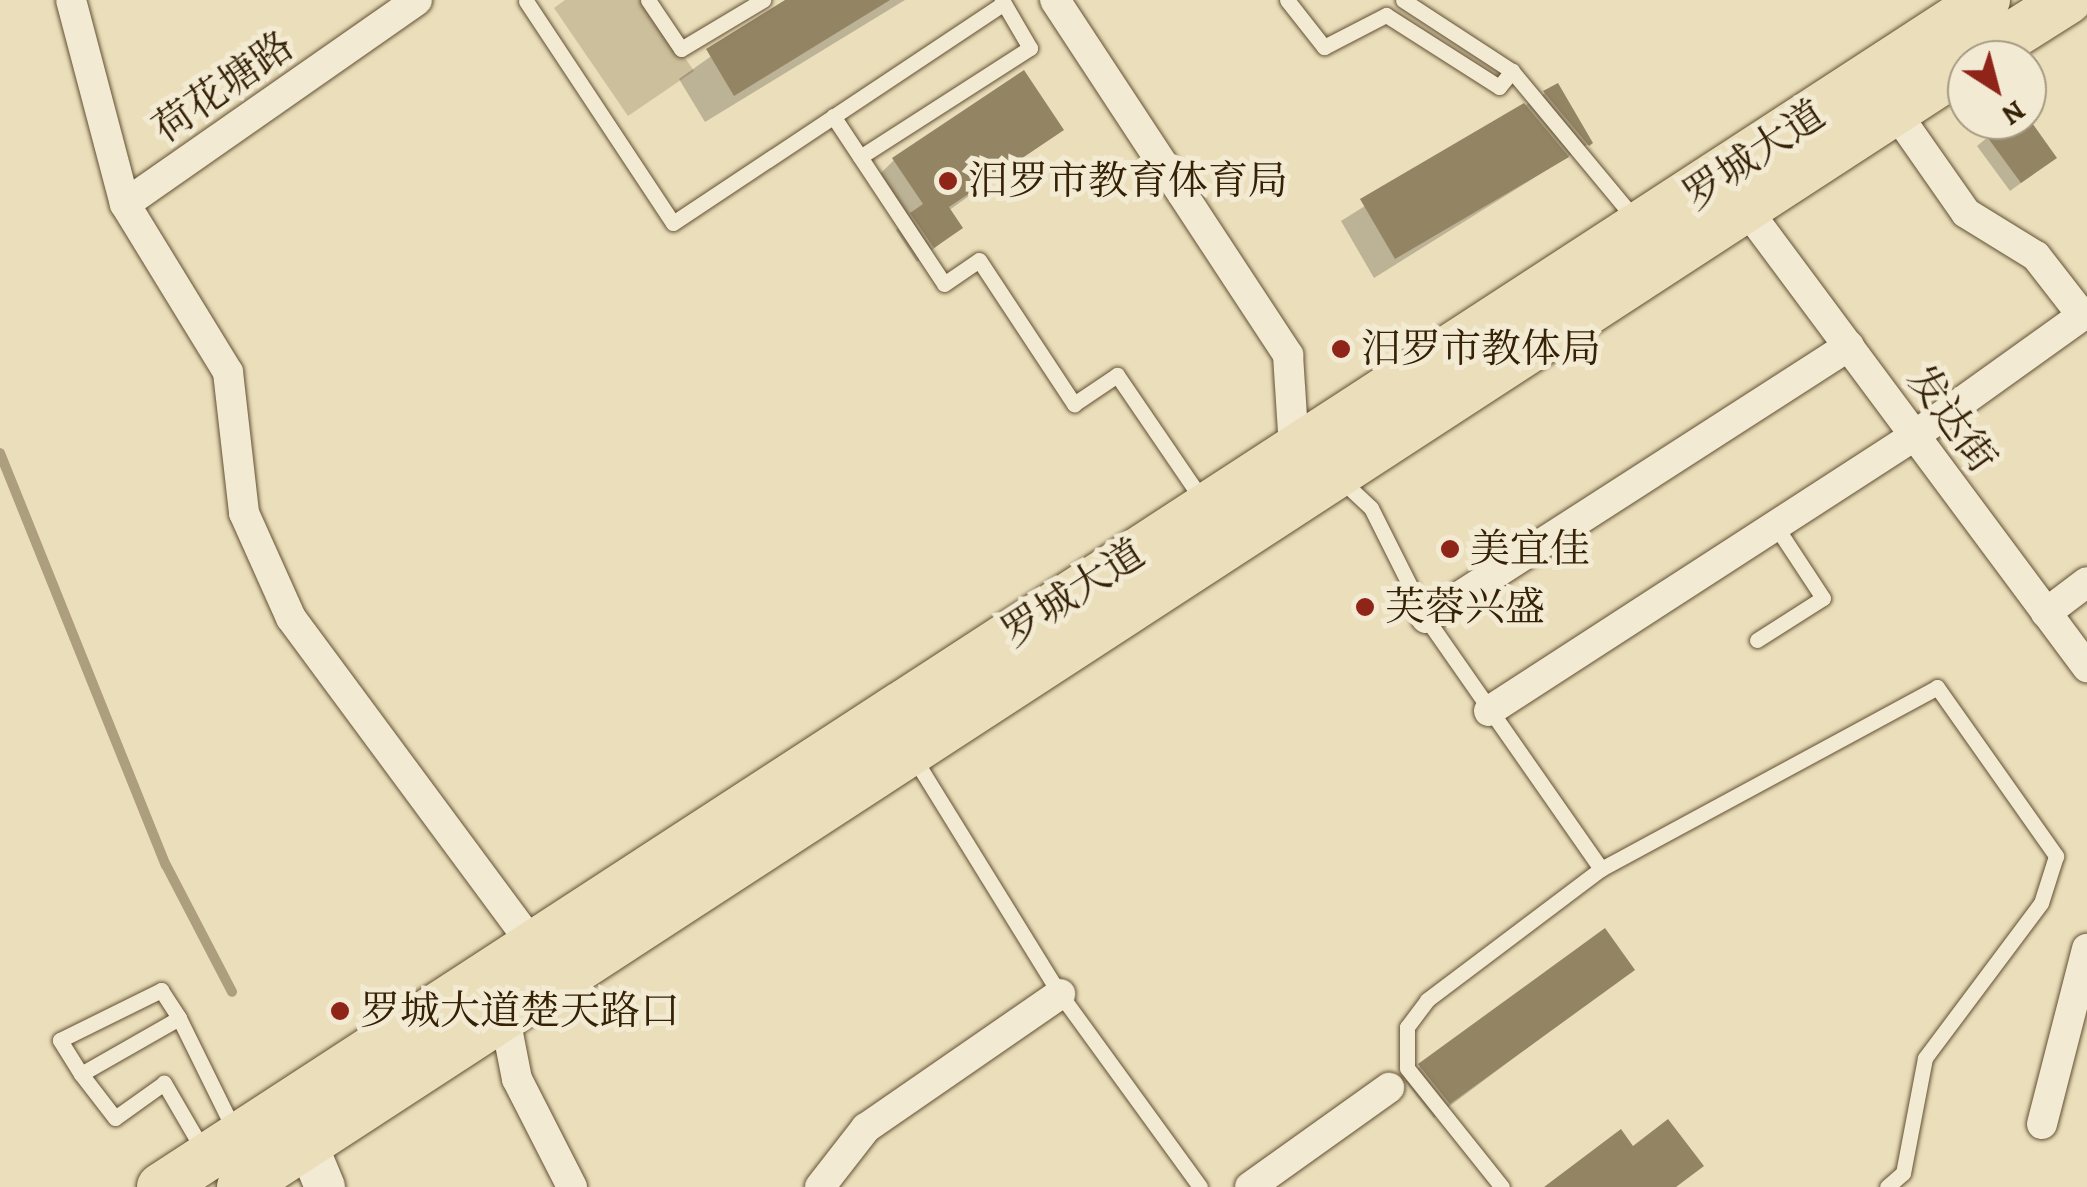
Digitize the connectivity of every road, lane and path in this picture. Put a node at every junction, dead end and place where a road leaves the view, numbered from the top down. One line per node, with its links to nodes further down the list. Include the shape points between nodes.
1 (71, 0): 21 (street)
2 (417, 0): 21 (street, 荷花塘路)
3 (648, 0): 4 (lane, via 680,50)
4 (764, 0)
5 (1055, 0): 28 (street, via 1288,355)
6 (1287, 0): 15 (lane, via 1324,48 1386,15 1499,87)
7 (1403, 0): 15 (lane)
8 (1986, 0): 23 (highway, 罗城大道)
9 (2068, 0): 13 (highway, 罗城大道)
10 (526, 1): 18 (lane, via 673,223)
11 (1003, 2): 18 (lane); 20 (lane, via 1030,48)
12 (2087, 10): 14 (main road)
13 (2005, 40)
14 (2034, 40)
15 (1512, 71): 23 (lane)
16 (1947, 77): 24 (highway, 罗城大道)
17 (1947, 92): 19 (main road)
18 (833, 116): 20 (lane)
19 (1901, 120): 22 (main road); 25 (street, via 1966,212 2036,256)
20 (860, 157): 30 (lane, via 944,284 980,260 1074,404 1118,374)
21 (125, 204): 40 (street, via 228,372 244,513 292,618)
22 (1752, 218): 24 (main road); 26 (street, 发达街)
23 (1644, 229): 28 (highway, 罗城大道)
24 (1698, 235): 29 (highway, 罗城大道)
25 (2085, 314): 27 (street)
26 (1849, 346): 27 (street, 发达街); 34 (street)
27 (1914, 436): 31 (street); 33 (street, 发达街)
28 (1294, 448): 30 (highway, 罗城大道)
29 (1335, 475): 34 (lane, via 1371,508); 38 (highway, 罗城大道)
30 (1207, 507): 40 (highway, 罗城大道)
31 (1777, 528): 35 (lane, via 1823,598); 37 (street)
32 (2087, 582): 33 (street)
33 (2046, 613): 36 (street, 发达街)
34 (1426, 618): 37 (lane)
35 (1756, 640)
36 (2087, 667)
37 (1489, 711): 39 (lane)
38 (911, 755): 42 (lane); 44 (highway, 罗城大道)
39 (1601, 870): 56 (lane, via 1427,1000 1407,1027 1408,1068); 57 (lane, via 1767,787 1894,706 1937,687 1959,707 2048,834 2054,876 1925,1058 1903,1174)
40 (531, 942): 48 (highway, 罗城大道)
41 (2087, 949): 47 (street)
42 (1060, 994): 53 (street, via 866,1128); 54 (lane)
43 (179, 1018): 45 (lane); 45 (lane, via 161,990 60,1040); 48 (lane)
44 (505, 1018): 49 (highway, 罗城大道); 52 (street, via 517,1079)
45 (81, 1074): 48 (lane, via 115,1118 164,1083)
46 (1389, 1088): 55 (street)
47 (2042, 1124)
48 (247, 1125): 49 (main road); 50 (highway, 罗城大道)
49 (276, 1173): 51 (main road)
50 (161, 1187)
51 (325, 1187)
52 (572, 1187)
53 (820, 1187)
54 (1200, 1187)
55 (1250, 1187)
56 (1502, 1187)
57 (1887, 1187)

